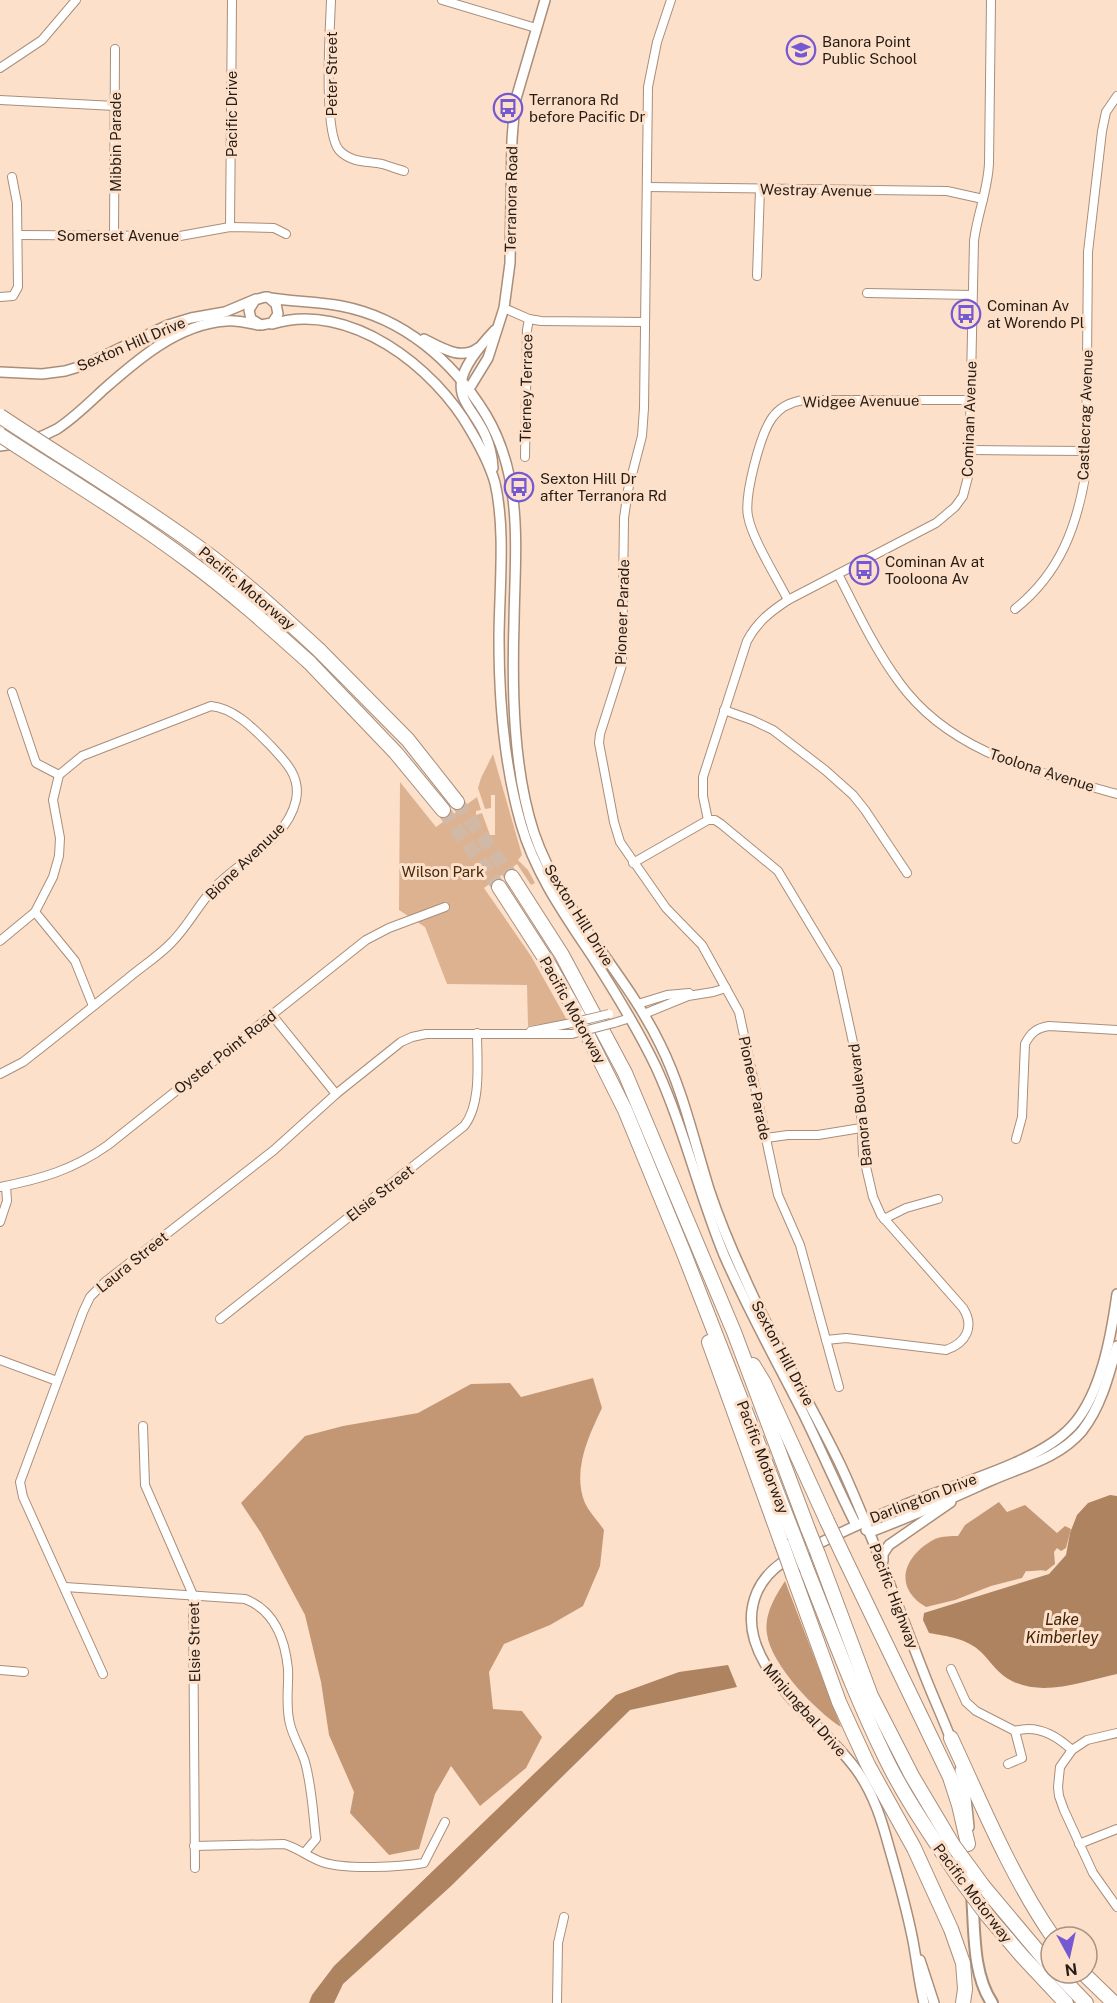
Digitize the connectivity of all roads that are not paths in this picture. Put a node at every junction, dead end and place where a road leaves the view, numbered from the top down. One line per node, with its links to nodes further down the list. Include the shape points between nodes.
1 (76, 0): 10 (street, via 42,40)
2 (232, 0): 19 (street, Pacific Drive)
3 (331, 0): 14 (street, Peter Street, via 332,135 339,150 356,161)
4 (442, 0): 8 (street)
5 (544, 0): 8 (street, Terranora Road)
6 (670, 0): 16 (street, Pioneer Parade, via 650,73)
7 (991, 0): 18 (street, Cominan Avenue, via 989,163)
8 (536, 28): 28 (street, Terranora Road, via 515,102 510,263)
9 (116, 49): 13 (street, Mibbin Parade)
10 (0, 68)
11 (1117, 96): 43 (street, Castlecrag Avenue, via 1104,120 1090,222)
12 (0, 100): 13 (street)
13 (115, 106): 22 (street, Mibbin Parade)
14 (404, 171)
15 (12, 177): 21 (street)
16 (647, 187): 17 (street, Westray Avenue); 30 (street, Pioneer Parade)
17 (760, 189): 18 (street, Westray Avenue, via 947,191); 23 (street)
18 (983, 199): 25 (street, Cominan Avenue, via 975,234)
19 (230, 227): 20 (street, Somerset Avenue, via 274,228); 22 (street, Somerset Avenue, via 180,236)
20 (286, 234)
21 (19, 235): 22 (street, Somerset Avenue); 26 (street, via 18,287 16,293)
22 (114, 236)
23 (757, 276)
24 (867, 293): 25 (street)
25 (972, 295): 38 (street, Cominan Avenue)
26 (4, 297)
27 (263, 298): 31 (street, via 252,304 249,312 253,321); 31 (street, via 275,302 278,312 274,322); 32 (street, Sexton Hill Drive, via 363,311); 35 (street, Sexton Hill Drive, via 225,312 168,325 65,371)
28 (504, 308): 29 (street); 33 (street, Terranora Road)
29 (529, 318): 30 (street); 44 (street, Tierney Terrace)
30 (645, 322): 56 (street, Pioneer Parade, via 642,436 624,518 622,665 599,743 617,834)
31 (264, 325): 36 (street, Sexton Hill Drive, via 297,318 340,324 391,347); 41 (street, Sexton Hill Drive, via 225,321 179,335 134,362 57,429)
32 (403, 329): 34 (street, via 456,353 471,353); 37 (street, Sexton Hill Drive, via 429,348)
33 (496, 329): 34 (street, Terranora Road); 37 (street, Terranora Road, via 488,358)
34 (479, 347): 37 (street, Terranora Road)
35 (0, 372)
36 (434, 383): 37 (street); 45 (street, Sexton Hill Drive, via 468,425)
37 (463, 385): 45 (street, via 462,397 490,452); 65 (street, Sexton Hill Drive, via 497,436 512,485 516,542 513,697 531,823 543,858 562,893)
38 (971, 400): 42 (street, Cominan Avenue); 47 (street, Widgee Avenuue, via 803,399 783,407 772,418 749,482 747,508 752,528)
39 (0, 416): 53 (highway, Pacific Motorway, bridge, via 129,499 260,596 408,740)
40 (0, 435): 54 (highway, Pacific Motorway, bridge, via 190,561 247,607 309,662 396,753)
41 (0, 446)
42 (971, 450): 43 (street); 46 (street, Cominan Avenue, via 967,485 955,507 924,530)
43 (1086, 451): 48 (street, Castlecrag Avenue, via 1081,498 1071,532 1052,572)
44 (525, 457)
45 (494, 479): 67 (street, Sexton Hill Drive, via 500,524 501,702 517,808 544,882)
46 (838, 574): 47 (street, Cominan Avenue); 52 (street, Toolona Avenue, via 874,645 900,683 941,725 997,757)
47 (788, 600): 50 (street, Cominan Avenue, via 754,628)
48 (1015, 609)
49 (12, 692): 51 (street, via 36,763)
50 (724, 710): 55 (street, Cominan Avenue, via 703,777); 57 (street, via 773,730 825,770 865,810)
51 (59, 775): 61 (street, via 53,801 59,856); 66 (street, Bione Avenuue, via 82,756 210,706 234,714 286,762 297,784 294,809 268,843 214,888 172,942)
52 (1117, 794)
53 (457, 802)
54 (443, 810)
55 (708, 820): 56 (street); 76 (street, Banora Boulevard, via 724,826 778,871 837,969 857,1057)
56 (633, 863): 63 (street, Pioneer Parade, via 666,908 702,945)
57 (907, 873)
58 (512, 877): 86 (highway, Pacific Motorway, via 562,955 625,1073)
59 (499, 887): 83 (highway, Pacific Motorway, via 588,1035 625,1110)
60 (445, 907): 68 (street, Oyster Point Road, via 372,936)
61 (35, 912): 62 (street); 66 (street, via 75,961)
62 (0, 941)
63 (726, 988): 64 (street); 77 (street, Pioneer Parade, via 739,1012)
64 (698, 994): 65 (street, via 671,994); 69 (street)
65 (638, 1004): 67 (street); 69 (street, Sexton Hill Drive)
66 (93, 1006): 74 (street, Bione Avenuue, via 23,1062)
67 (625, 1009): 70 (street, Sexton Hill Drive); 72 (street, Laura Street, bridge)
68 (272, 1014): 75 (street); 79 (street, Oyster Point Road, via 95,1155 71,1168)
69 (644, 1014): 70 (street); 94 (street, Sexton Hill Drive, via 670,1066 711,1194 745,1279)
70 (630, 1018): 72 (street, Laura Street, bridge, via 572,1034); 95 (street, Sexton Hill Drive, via 670,1100 711,1222 736,1281)
71 (1117, 1030): 78 (street, via 1049,1026 1030,1034 1025,1044 1022,1122)
72 (514, 1033): 73 (street, Laura Street)
73 (477, 1034): 75 (street, Laura Street, via 412,1037 393,1047); 85 (street, Elsie Street, via 475,1101 464,1126)
74 (0, 1074)
75 (336, 1094): 90 (street, Laura Street, via 268,1155 96,1289 83,1312)
76 (861, 1128): 77 (street, via 823,1135); 81 (street, Banora Boulevard, via 873,1197)
77 (766, 1137): 87 (street, Pioneer Parade, via 778,1195 800,1245)
78 (1016, 1139)
79 (3, 1187): 82 (street, via 8,1201)
80 (938, 1199): 81 (street)
81 (884, 1218): 87 (street, Banora Boulevard, via 963,1308 969,1326 966,1339 946,1350 846,1338)
82 (0, 1222)
83 (683, 1251): 126 (highway, bridge, via 684,1273 839,1702 951,1929 963,1963); 128 (highway, Pacific Motorway, bridge, via 857,1696 886,1760 958,1876 987,1915)
84 (1117, 1294): 94 (street, Darlington Drive, via 1099,1375 1088,1403 1067,1432 1023,1458)
85 (220, 1319)
86 (734, 1332): 111 (highway, bridge, via 764,1383 950,1777); 120 (highway, Pacific Motorway, bridge, via 871,1696 953,1845)
87 (826, 1340): 91 (street, Pioneer Parade)
88 (1117, 1346): 93 (street, Darlington Drive, via 1098,1405 1076,1437 1049,1457)
89 (0, 1360): 90 (street)
90 (57, 1382): 98 (street, Laura Street, via 20,1482 23,1497)
91 (839, 1387)
92 (143, 1426): 99 (street, Elsie Street, via 145,1485)
93 (957, 1496): 96 (street, Darlington Drive); 97 (street, via 889,1545 883,1556)
94 (865, 1520): 95 (street, Darlington Drive); 96 (street, Pacific Highway)
95 (856, 1525): 96 (street, Darlington Drive); 119 (street, Minjungbal Drive, via 784,1561 768,1574 754,1600 752,1635 771,1674 844,1754 865,1783 883,1826)
96 (870, 1532): 97 (street, Pacific Highway)
97 (884, 1569): 106 (street, Pacific Highway)
98 (65, 1587): 99 (street); 103 (street, Laura Street)
99 (193, 1595): 113 (street, Elsie Street); 114 (street, via 245,1599 257,1604 281,1633 288,1669 288,1712 308,1775 316,1839)
100 (951, 1669): 104 (street, via 966,1702)
101 (0, 1670): 102 (street)
102 (24, 1672)
103 (103, 1674)
104 (1015, 1731): 107 (street, via 1039,1730 1060,1739); 108 (street, via 1022,1758)
105 (1117, 1733): 107 (street, via 1087,1740)
106 (951, 1738): 111 (street, Pacific Highway, via 965,1789); 118 (highway, via 1002,1847)
107 (1071, 1750): 112 (street, via 1060,1767 1058,1786)
108 (1008, 1764)
109 (445, 1821): 114 (street, via 424,1863 399,1868 336,1865)
110 (1117, 1829): 112 (street)
111 (968, 1844): 127 (main road, via 978,1962 983,1987)
112 (1079, 1844): 116 (street)
113 (194, 1846): 114 (street, via 284,1844); 115 (street, Elsie Street)
114 (305, 1852)
115 (195, 1868)
116 (1117, 1907)
117 (564, 1917): 123 (street, via 558,1943)
118 (1044, 1925)
119 (912, 1940): 124 (street, Minjungbal Drive); 125 (street, Minjungbal Drive)
120 (1039, 1952)
121 (1069, 1985): 129 (highway)
122 (1095, 1985): 130 (highway)
123 (557, 2003)
124 (924, 2003)
125 (934, 2003)
126 (963, 2003)
127 (992, 2003)
128 (1066, 2003)
129 (1086, 2003)
130 (1114, 2003)

